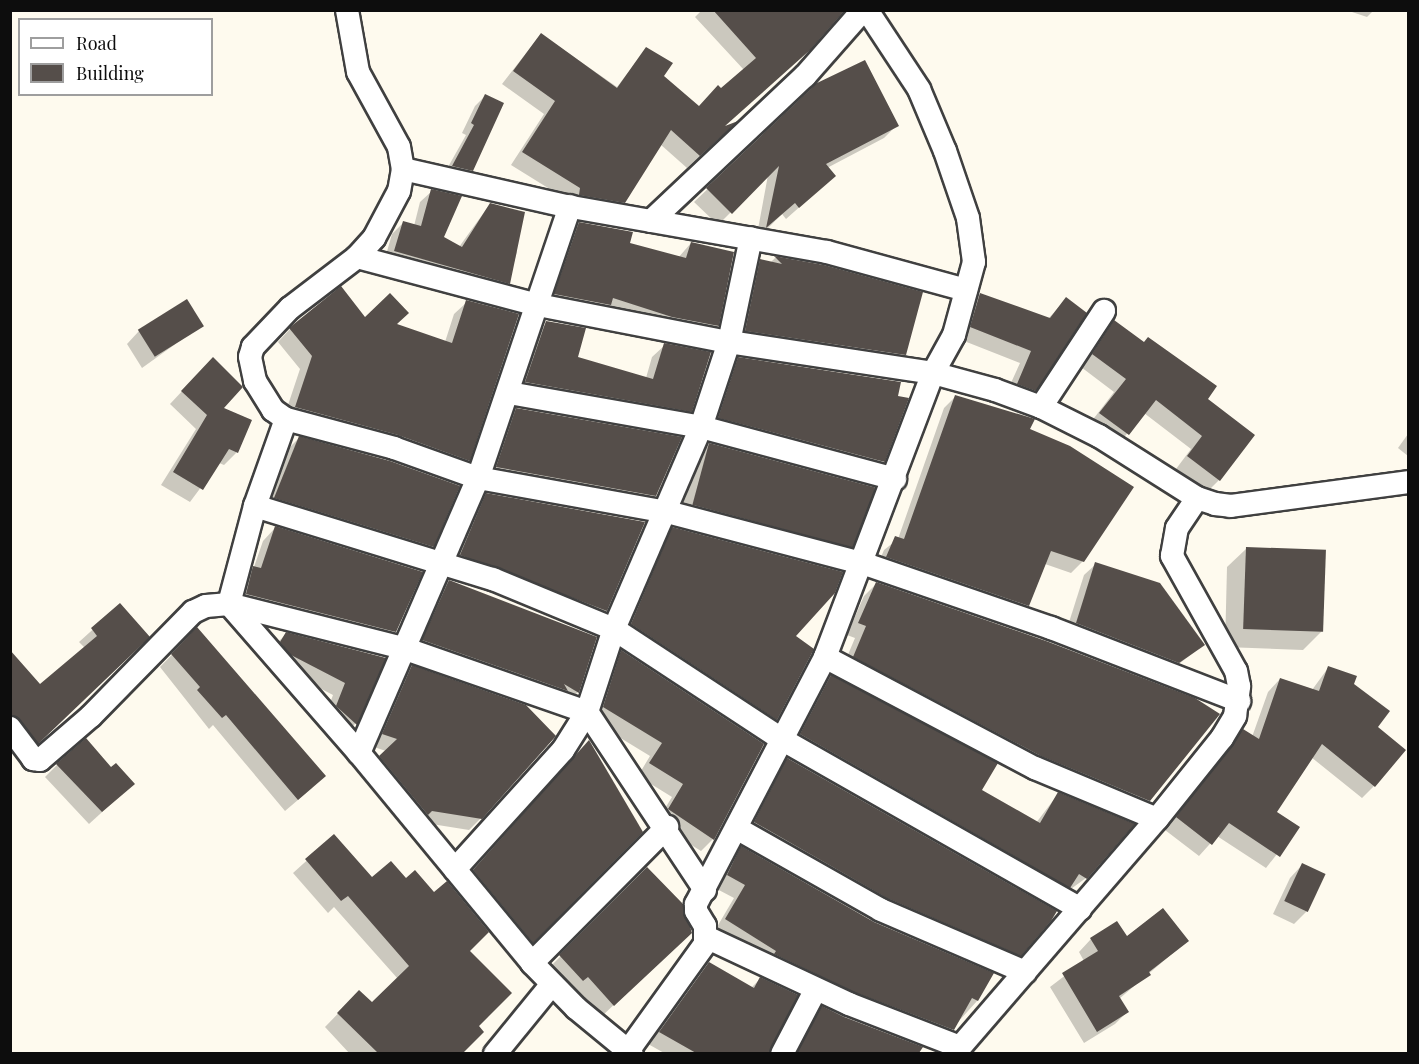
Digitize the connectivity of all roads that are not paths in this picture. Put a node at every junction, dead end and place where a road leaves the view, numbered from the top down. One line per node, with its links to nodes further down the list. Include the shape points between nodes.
1 (346, 10): 3 (street, via 358,72 399,147)
2 (865, 10): 5 (street, via 798,83); 8 (street, via 919,89 945,151 968,218 974,262)
3 (403, 169): 4 (street); 7 (street, via 388,215)
4 (570, 206): 5 (street); 9 (street)
5 (651, 221): 6 (street)
6 (751, 238): 8 (street, via 827,252); 11 (street)
7 (357, 257): 9 (street); 15 (street, via 290,308 253,348 250,357 255,381 273,410)
8 (966, 290): 12 (street, via 954,335)
9 (538, 305): 11 (street); 13 (street)
10 (1104, 311): 14 (street)
11 (729, 342): 12 (street); 16 (street)
12 (933, 373): 14 (street); 18 (street)
13 (509, 393): 16 (street); 17 (street)
14 (1041, 407): 20 (street, via 1098,436)
15 (286, 418): 17 (street); 21 (street)
16 (701, 427): 18 (street); 22 (street)
17 (478, 477): 22 (street); 24 (street)
18 (895, 479): 23 (street)
19 (1408, 482): 20 (street, via 1231,506)
20 (1197, 498): 29 (street, via 1177,528 1172,556 1230,655)
21 (255, 506): 24 (street); 25 (street)
22 (668, 512): 23 (street); 26 (street)
23 (862, 563): 28 (street); 29 (street, via 1051,628)
24 (441, 564): 26 (street, via 543,597); 27 (street)
25 (230, 604): 27 (street); 31 (street, via 206,606 193,612 91,716 40,760 33,759); 33 (street)
26 (614, 629): 30 (street); 32 (street)
27 (403, 648): 30 (street); 33 (street)
28 (825, 657): 32 (street); 34 (street, via 1035,768)
29 (1239, 701): 34 (street, via 1222,738)
30 (587, 712): 35 (street); 37 (street, via 575,736)
31 (10, 728)
32 (783, 740): 36 (street); 39 (street)
33 (359, 753): 37 (street)
34 (1157, 819): 39 (street)
35 (667, 827): 38 (street); 41 (street)
36 (738, 829): 38 (street); 42 (street, via 881,910)
37 (455, 869): 41 (street)
38 (705, 890): 40 (street, via 695,908)
39 (1080, 909): 42 (street)
40 (706, 938): 44 (street); 46 (street)
41 (532, 963): 43 (street)
42 (1025, 972): 45 (street)
43 (552, 984): 46 (street); 47 (street)
44 (816, 989): 45 (street); 48 (street)
45 (957, 1050)
46 (630, 1052)
47 (495, 1053)
48 (782, 1053)

